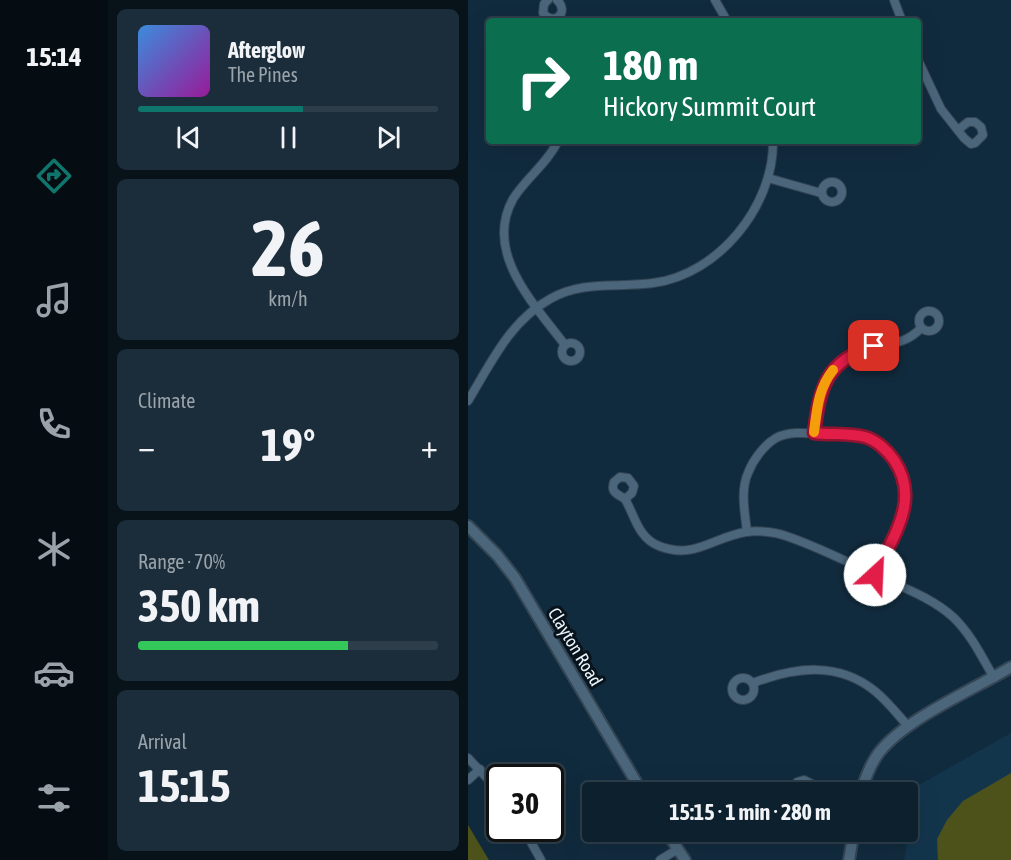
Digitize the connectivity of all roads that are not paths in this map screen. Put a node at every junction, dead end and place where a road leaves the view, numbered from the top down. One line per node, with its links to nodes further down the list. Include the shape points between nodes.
1 (548, 0): 5 (street, via 543,13)
2 (557, 0): 6 (street, via 562,12)
3 (715, 0): 7 (street)
4 (894, 0): 8 (street)
5 (548, 18)
6 (557, 18)
7 (725, 18)
8 (901, 18)
9 (921, 66): 10 (street, via 941,109)
10 (958, 130): 10 (street, via 971,144 982,135 981,127 972,121)
11 (556, 144): 15 (street, via 514,198 506,224 509,265)
12 (773, 144): 13 (street)
13 (768, 178): 14 (street); 15 (street, via 754,212 737,235 692,269 656,283 582,287)
14 (821, 193)
15 (536, 307): 17 (street); 18 (street, via 506,339)
16 (921, 328): 19 (street, via 906,340 874,346 843,360 823,385)
17 (565, 345)
18 (468, 401)
19 (814, 433): 22 (street, via 778,437 753,463 744,488); 23 (street, via 865,437 890,454 898,467 907,495 904,512)
20 (625, 500): 22 (street, via 639,529 656,545 670,550 692,551)
21 (468, 526): 32 (main road, Clayton Road, via 514,578)
22 (747, 532): 23 (street, via 783,535)
23 (875, 575): 25 (street, via 927,598 953,617)
24 (1011, 667): 25 (main road)
25 (994, 678): 27 (main road)
26 (753, 683): 27 (street, via 803,669 835,672 876,692)
27 (908, 726): 33 (main road, via 879,753)
28 (468, 758): 29 (street)
29 (480, 769): 30 (street); 31 (street)
30 (486, 776)
31 (468, 780)
32 (636, 782)
33 (865, 782)
34 (531, 842): 38 (street)
35 (673, 842): 37 (main road)
36 (852, 842): 41 (main road)
37 (678, 849): 39 (street); 40 (main road)
38 (541, 860)
39 (660, 860)
40 (685, 860)
41 (849, 860)

